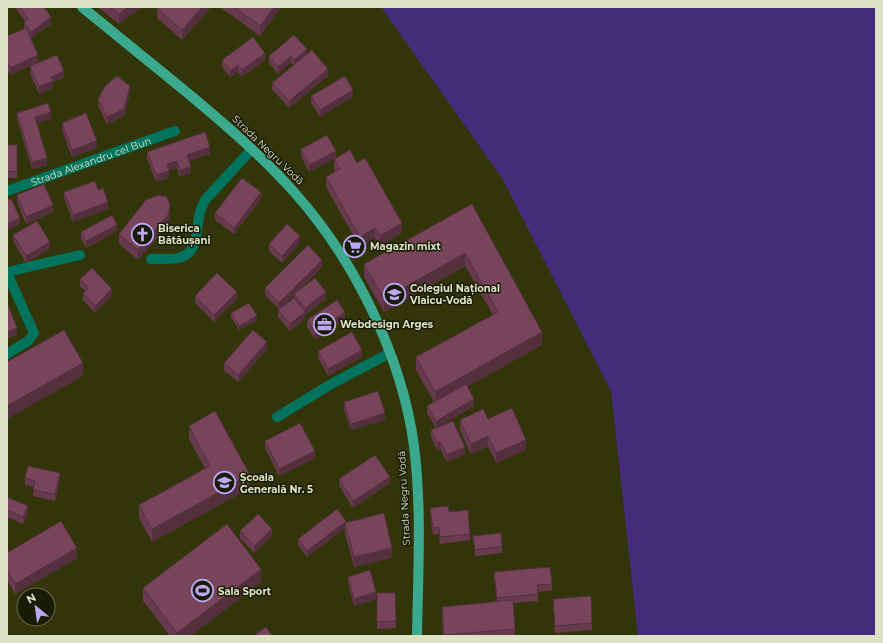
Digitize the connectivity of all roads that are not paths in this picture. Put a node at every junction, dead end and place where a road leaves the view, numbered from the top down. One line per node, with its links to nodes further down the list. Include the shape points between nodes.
1 (82, 7): 3 (main road, Strada Negru Vodă)
2 (175, 131): 4 (street, Strada Alexandru cel Bun)
3 (252, 149): 6 (street, via 205,200 193,248 188,255 178,258); 8 (main road, Strada Negru Vodă, via 295,193 321,225 357,282)
4 (7, 191)
5 (80, 255): 7 (street)
6 (150, 258)
7 (7, 273): 9 (street, via 34,333 28,341)
8 (390, 353): 10 (street); 11 (main road, Strada Negru Vodă, via 409,417 417,475)
9 (7, 354)
10 (277, 417)
11 (417, 636)

